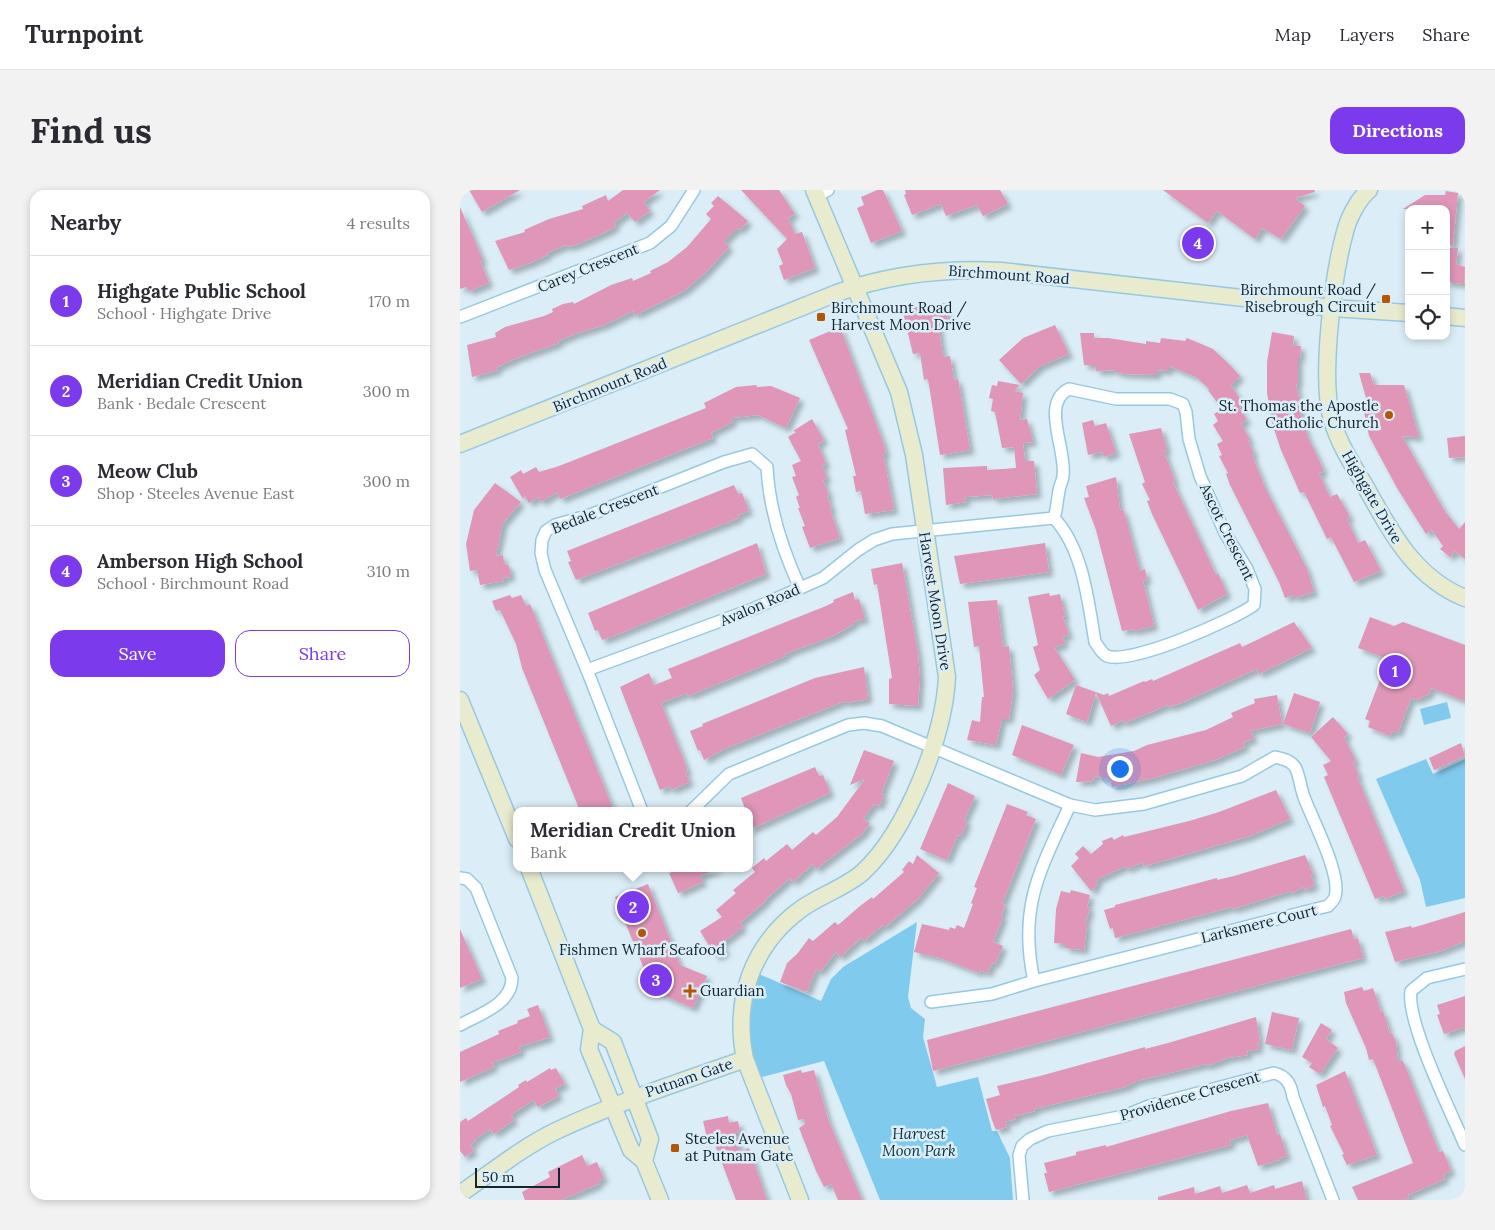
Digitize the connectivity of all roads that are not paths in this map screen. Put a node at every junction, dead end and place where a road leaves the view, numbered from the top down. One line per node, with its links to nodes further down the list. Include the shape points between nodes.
1 (694, 190): 8 (street, Carey Crescent, via 671,226 650,243)
2 (1369, 190): 5 (street, Highgate Drive, via 1345,231)
3 (820, 192): 4 (street, Harvest Moon Drive)
4 (855, 286): 5 (street, Birchmount Road, via 915,272 970,270); 10 (street, Birchmount Road); 12 (street, Harvest Moon Drive, via 899,392 914,455)
5 (1332, 308): 6 (street, Birchmount Road); 14 (street, Highgate Drive, via 1329,397 1340,442 1403,550 1438,584)
6 (1405, 313)
7 (1450, 316): 9 (street)
8 (460, 317)
9 (1465, 318)
10 (460, 444)
11 (1054, 518): 11 (street, Ascot Crescent, via 1064,529 1078,556 1095,642 1108,656 1125,657 1172,643 1254,605 1255,589 1213,510 1192,449 1186,412 1183,404 1177,401 1116,399 1069,389 1061,393 1055,414 1063,476); 12 (street)
12 (925, 531): 13 (street, Avalon Road, via 892,534 874,540 823,578); 17 (street, Harvest Moon Drive, via 947,676 946,702)
13 (800, 588): 15 (street, Avalon Road, via 753,609); 15 (street, Bedale Crescent, via 782,546 770,504 766,467 752,454 555,525 546,531 541,553 570,634)
14 (1465, 598)
15 (588, 670): 19 (street, Bedale Crescent)
16 (460, 700): 21 (street)
17 (932, 748): 18 (street, Larksmere Court); 20 (street, via 882,726 864,723 848,726 729,774); 29 (street, Harvest Moon Drive, via 892,836 862,873 802,908 769,937 752,969 745,995 741,1017)
18 (1070, 805): 25 (street, via 1043,862 1031,897 1028,923); 25 (street, Larksmere Court, via 1095,810 1144,804 1242,776 1275,757 1287,760 1296,768 1298,782 1328,852 1336,887 1335,897 1328,906)
19 (640, 807)
20 (695, 807)
21 (513, 829)
22 (531, 872): 28 (street)
23 (460, 878): 27 (street, via 467,879 476,888 512,978 504,1000)
24 (1465, 969): 32 (street, via 1427,978 1411,991 1410,999 1418,1033)
25 (1034, 982): 26 (street, Larksmere Court, via 984,996)
26 (931, 1002)
27 (460, 1025)
28 (592, 1029): 30 (street, via 613,1042); 31 (street, via 589,1050)
29 (745, 1059): 30 (street, Putnam Gate); 36 (street, Harvest Moon Drive)
30 (634, 1097): 31 (street, Putnam Gate); 33 (street, via 650,1139)
31 (612, 1107): 33 (street, via 631,1150); 34 (street, Putnam Gate, via 539,1140)
32 (1465, 1145)
33 (644, 1161): 35 (street)
34 (460, 1194)
35 (660, 1200)
36 (800, 1200)
37 (1022, 1200): 38 (street, Providence Crescent, via 1019,1155 1022,1146 1030,1139 1048,1131 1124,1116 1149,1106 1274,1073 1290,1084)
38 (1333, 1200)

